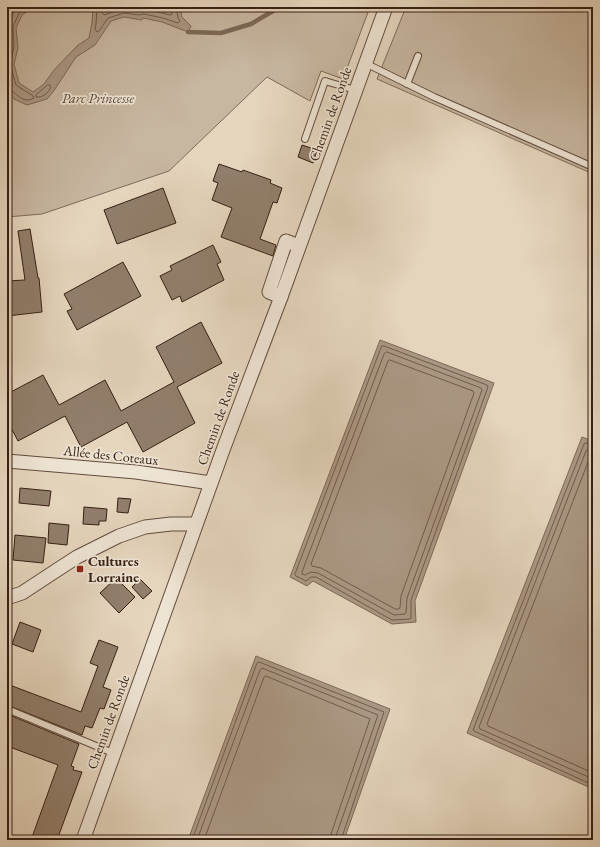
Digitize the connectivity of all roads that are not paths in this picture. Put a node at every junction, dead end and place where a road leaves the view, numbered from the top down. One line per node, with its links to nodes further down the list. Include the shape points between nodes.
1 (386, 7): 3 (street, Chemin de Ronde)
2 (418, 56): 4 (lane)
3 (365, 63): 4 (lane); 5 (street, Chemin de Ronde)
4 (407, 84): 7 (lane)
5 (355, 90): 6 (lane, via 325,81); 9 (street, Chemin de Ronde)
6 (304, 139)
7 (593, 167)
8 (7, 461): 9 (street, Allée des Coteaux, via 136,472)
9 (211, 483): 10 (street, Chemin de Ronde)
10 (196, 524): 11 (street, via 145,527 119,536 22,593); 13 (street, Chemin de Ronde)
11 (7, 598)
12 (7, 709): 13 (lane)
13 (113, 753): 14 (street, Chemin de Ronde)
14 (83, 840)

